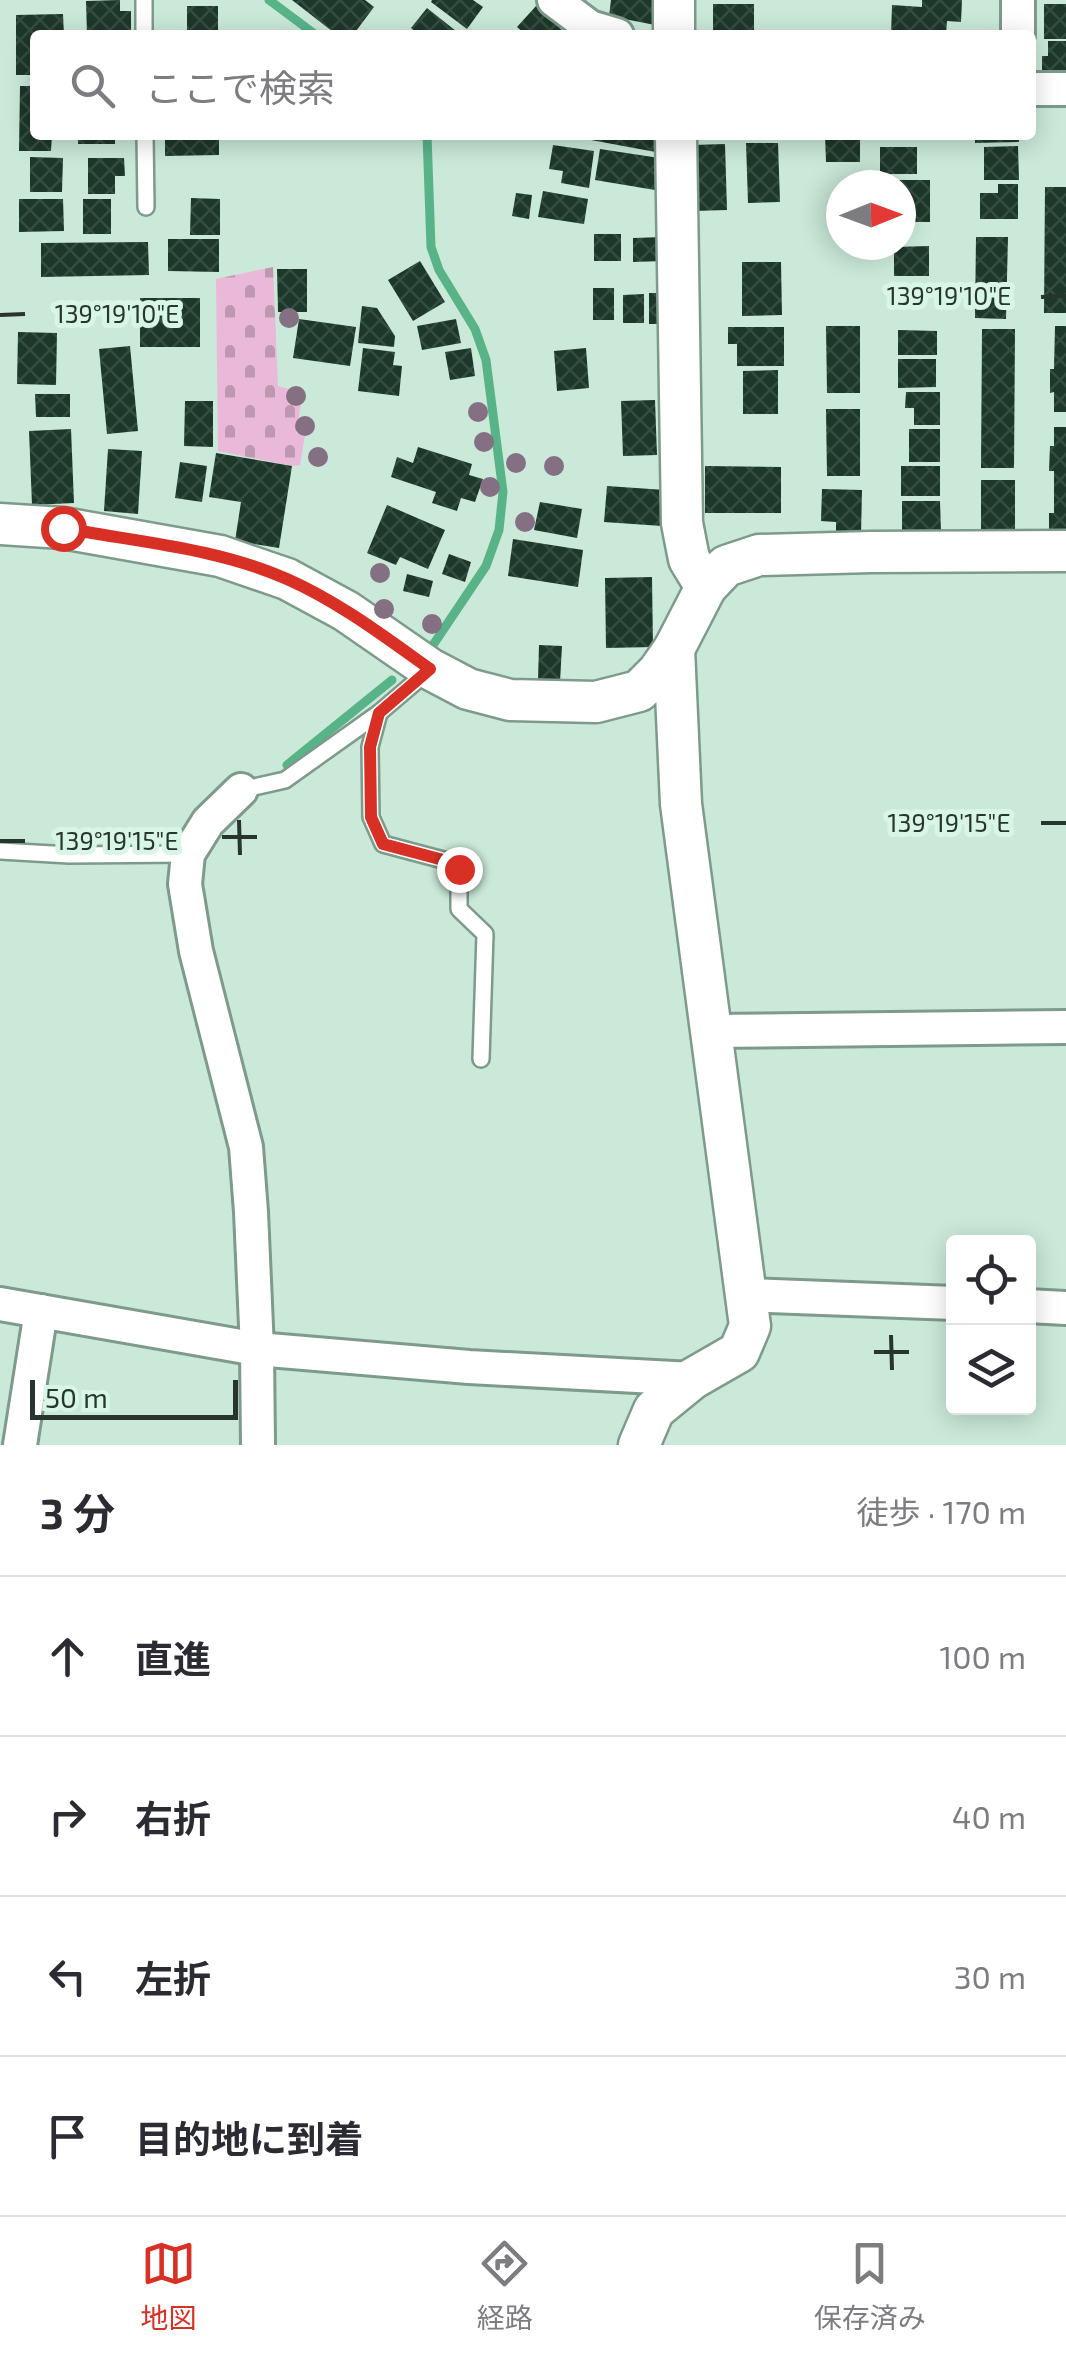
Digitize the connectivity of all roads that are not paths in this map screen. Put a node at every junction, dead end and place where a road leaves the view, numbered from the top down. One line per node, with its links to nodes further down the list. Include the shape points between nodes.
1 (144, 0): 5 (lane)
2 (554, 0): 6 (street)
3 (674, 0): 7 (street)
4 (1018, 0): 8 (street)
5 (144, 30)
6 (600, 30)
7 (674, 30)
8 (1018, 30)
9 (1066, 89): 10 (street)
10 (1036, 90)
11 (145, 140): 13 (lane)
12 (676, 140): 16 (street, via 682,523 689,559)
13 (146, 208)
14 (0, 524): 18 (street, via 63,528 220,556 302,587)
15 (1066, 551): 16 (street, via 759,555 726,566)
16 (706, 587): 17 (street)
17 (674, 649): 18 (street, via 639,691 596,702 510,700); 24 (street, via 681,804)
18 (430, 669): 19 (lane)
19 (379, 713): 20 (lane, via 284,780); 25 (lane, via 370,747 371,817 383,844 459,869 459,908 485,934)
20 (241, 790): 22 (street, via 208,822)
21 (0, 852): 22 (lane)
22 (188, 854): 32 (street, via 185,884 196,951 246,1146)
23 (1066, 1027): 24 (street)
24 (710, 1031): 26 (street)
25 (482, 1059)
26 (746, 1295): 27 (street); 33 (street, via 750,1326 739,1352)
27 (946, 1303)
28 (0, 1304): 31 (street)
29 (1036, 1306): 30 (street)
30 (1066, 1308)
31 (41, 1311): 32 (street); 34 (street)
32 (257, 1349): 33 (street); 35 (street)
33 (692, 1379): 36 (street, via 654,1410)
34 (20, 1445)
35 (258, 1445)
36 (639, 1445)

